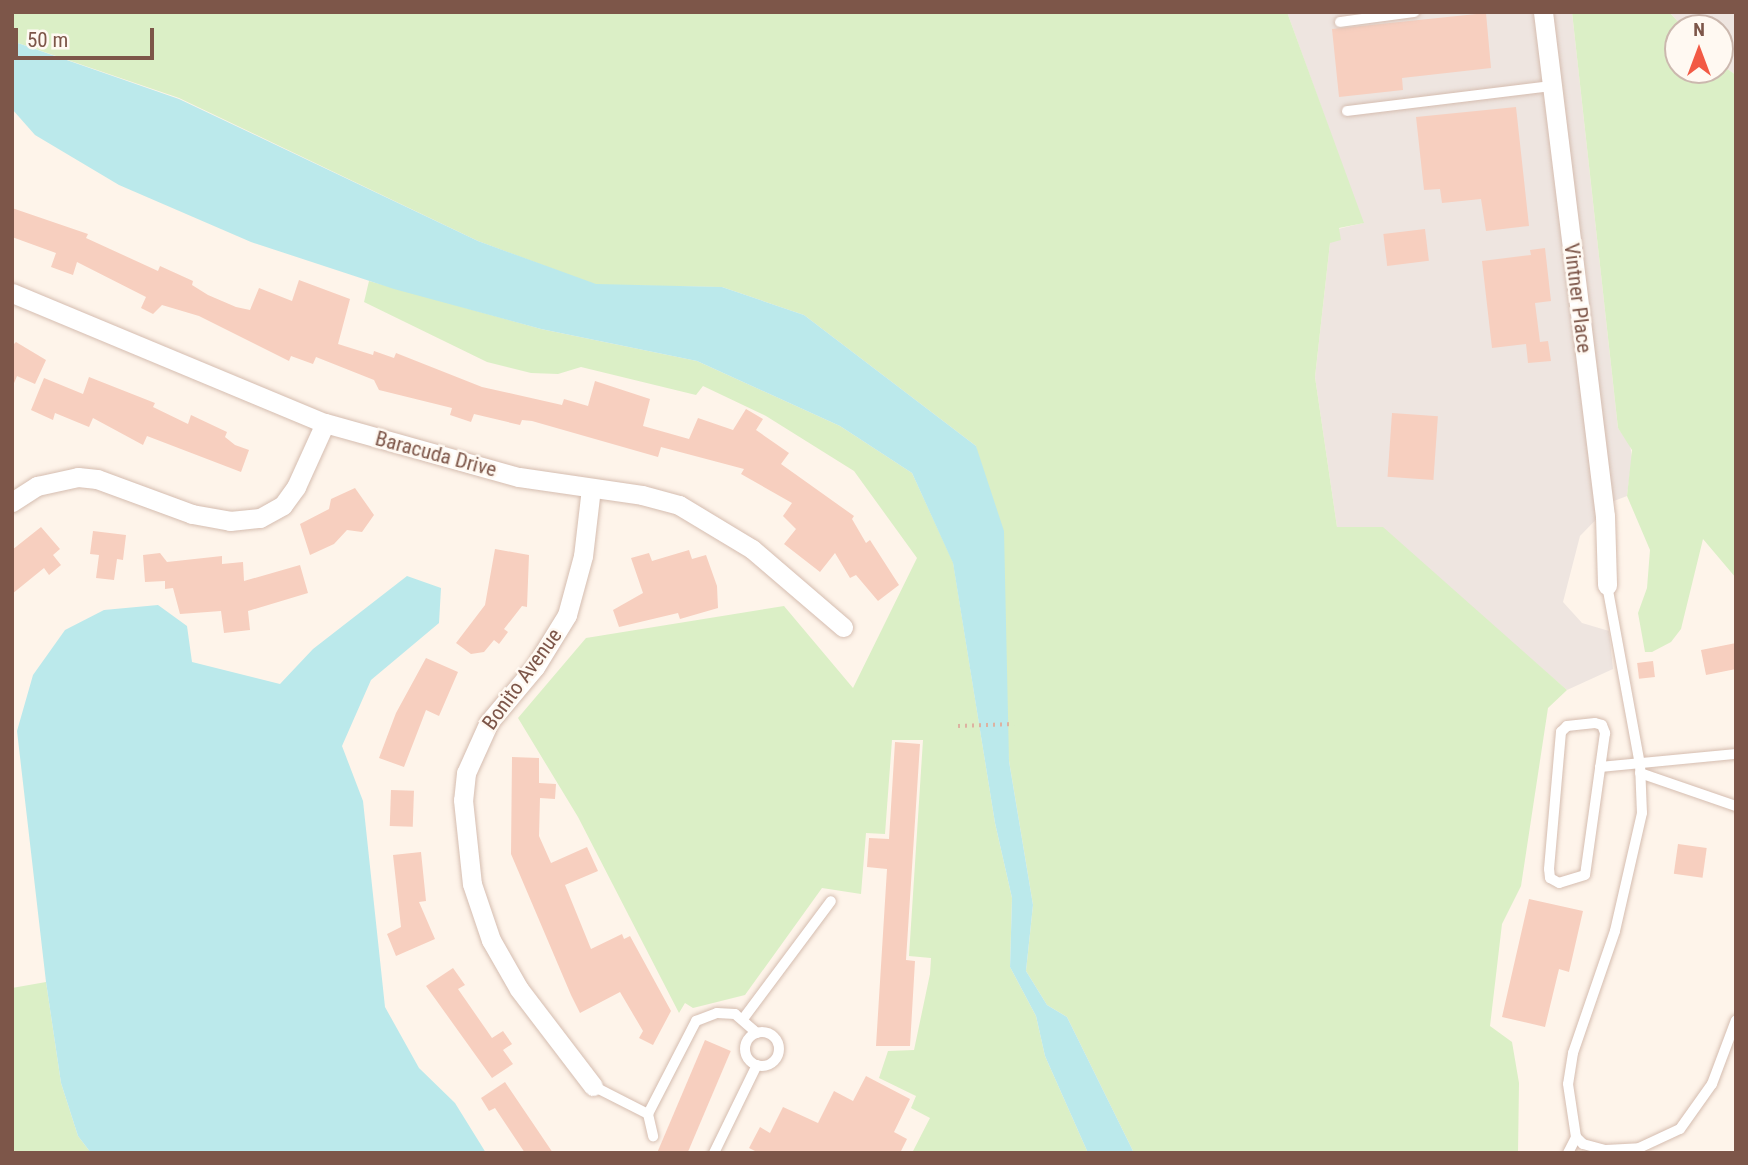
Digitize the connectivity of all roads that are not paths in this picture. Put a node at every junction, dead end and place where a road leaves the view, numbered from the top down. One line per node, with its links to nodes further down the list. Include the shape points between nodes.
1 (1415, 12): 3 (lane)
2 (1543, 12): 4 (street, Vintner Place)
3 (1340, 22)
4 (1552, 86): 5 (lane); 10 (street, Vintner Place, via 1605,516)
5 (1347, 111)
6 (12, 293): 7 (street, Baracuda Drive)
7 (325, 423): 8 (street, Baracuda Drive, via 519,477); 9 (street, via 296,487 283,505 260,518 230,521 192,514 97,479 78,477 37,486)
8 (591, 488): 11 (street, Baracuda Drive, via 663,499 702,515 752,549); 21 (street, Bonito Avenue, via 583,556 566,615 535,667 489,722 471,760 463,800 470,874 491,940 519,989)
9 (12, 502)
10 (1607, 585): 14 (lane)
11 (843, 627)
12 (1736, 754): 14 (lane)
13 (1600, 767): 13 (lane, via 1602,725 1563,728 1549,869 1554,881 1585,875); 14 (lane)
14 (1640, 768): 15 (lane); 24 (lane, via 1642,813 1633,861 1615,931 1573,1053 1568,1084)
15 (1736, 806)
16 (831, 901): 17 (lane)
17 (743, 1019): 19 (lane); 22 (lane, via 717,1013 696,1021)
18 (1736, 1020): 24 (lane, via 1712,1084 1680,1129 1639,1148 1606,1150 1583,1144)
19 (757, 1033): 20 (lane, via 745,1049); 20 (lane, via 775,1037 780,1049 770,1065)
20 (757, 1065): 25 (lane)
21 (593, 1086): 22 (lane)
22 (648, 1114): 23 (lane)
23 (653, 1136)
24 (1576, 1137): 26 (lane)
25 (714, 1153)
26 (1568, 1153)

